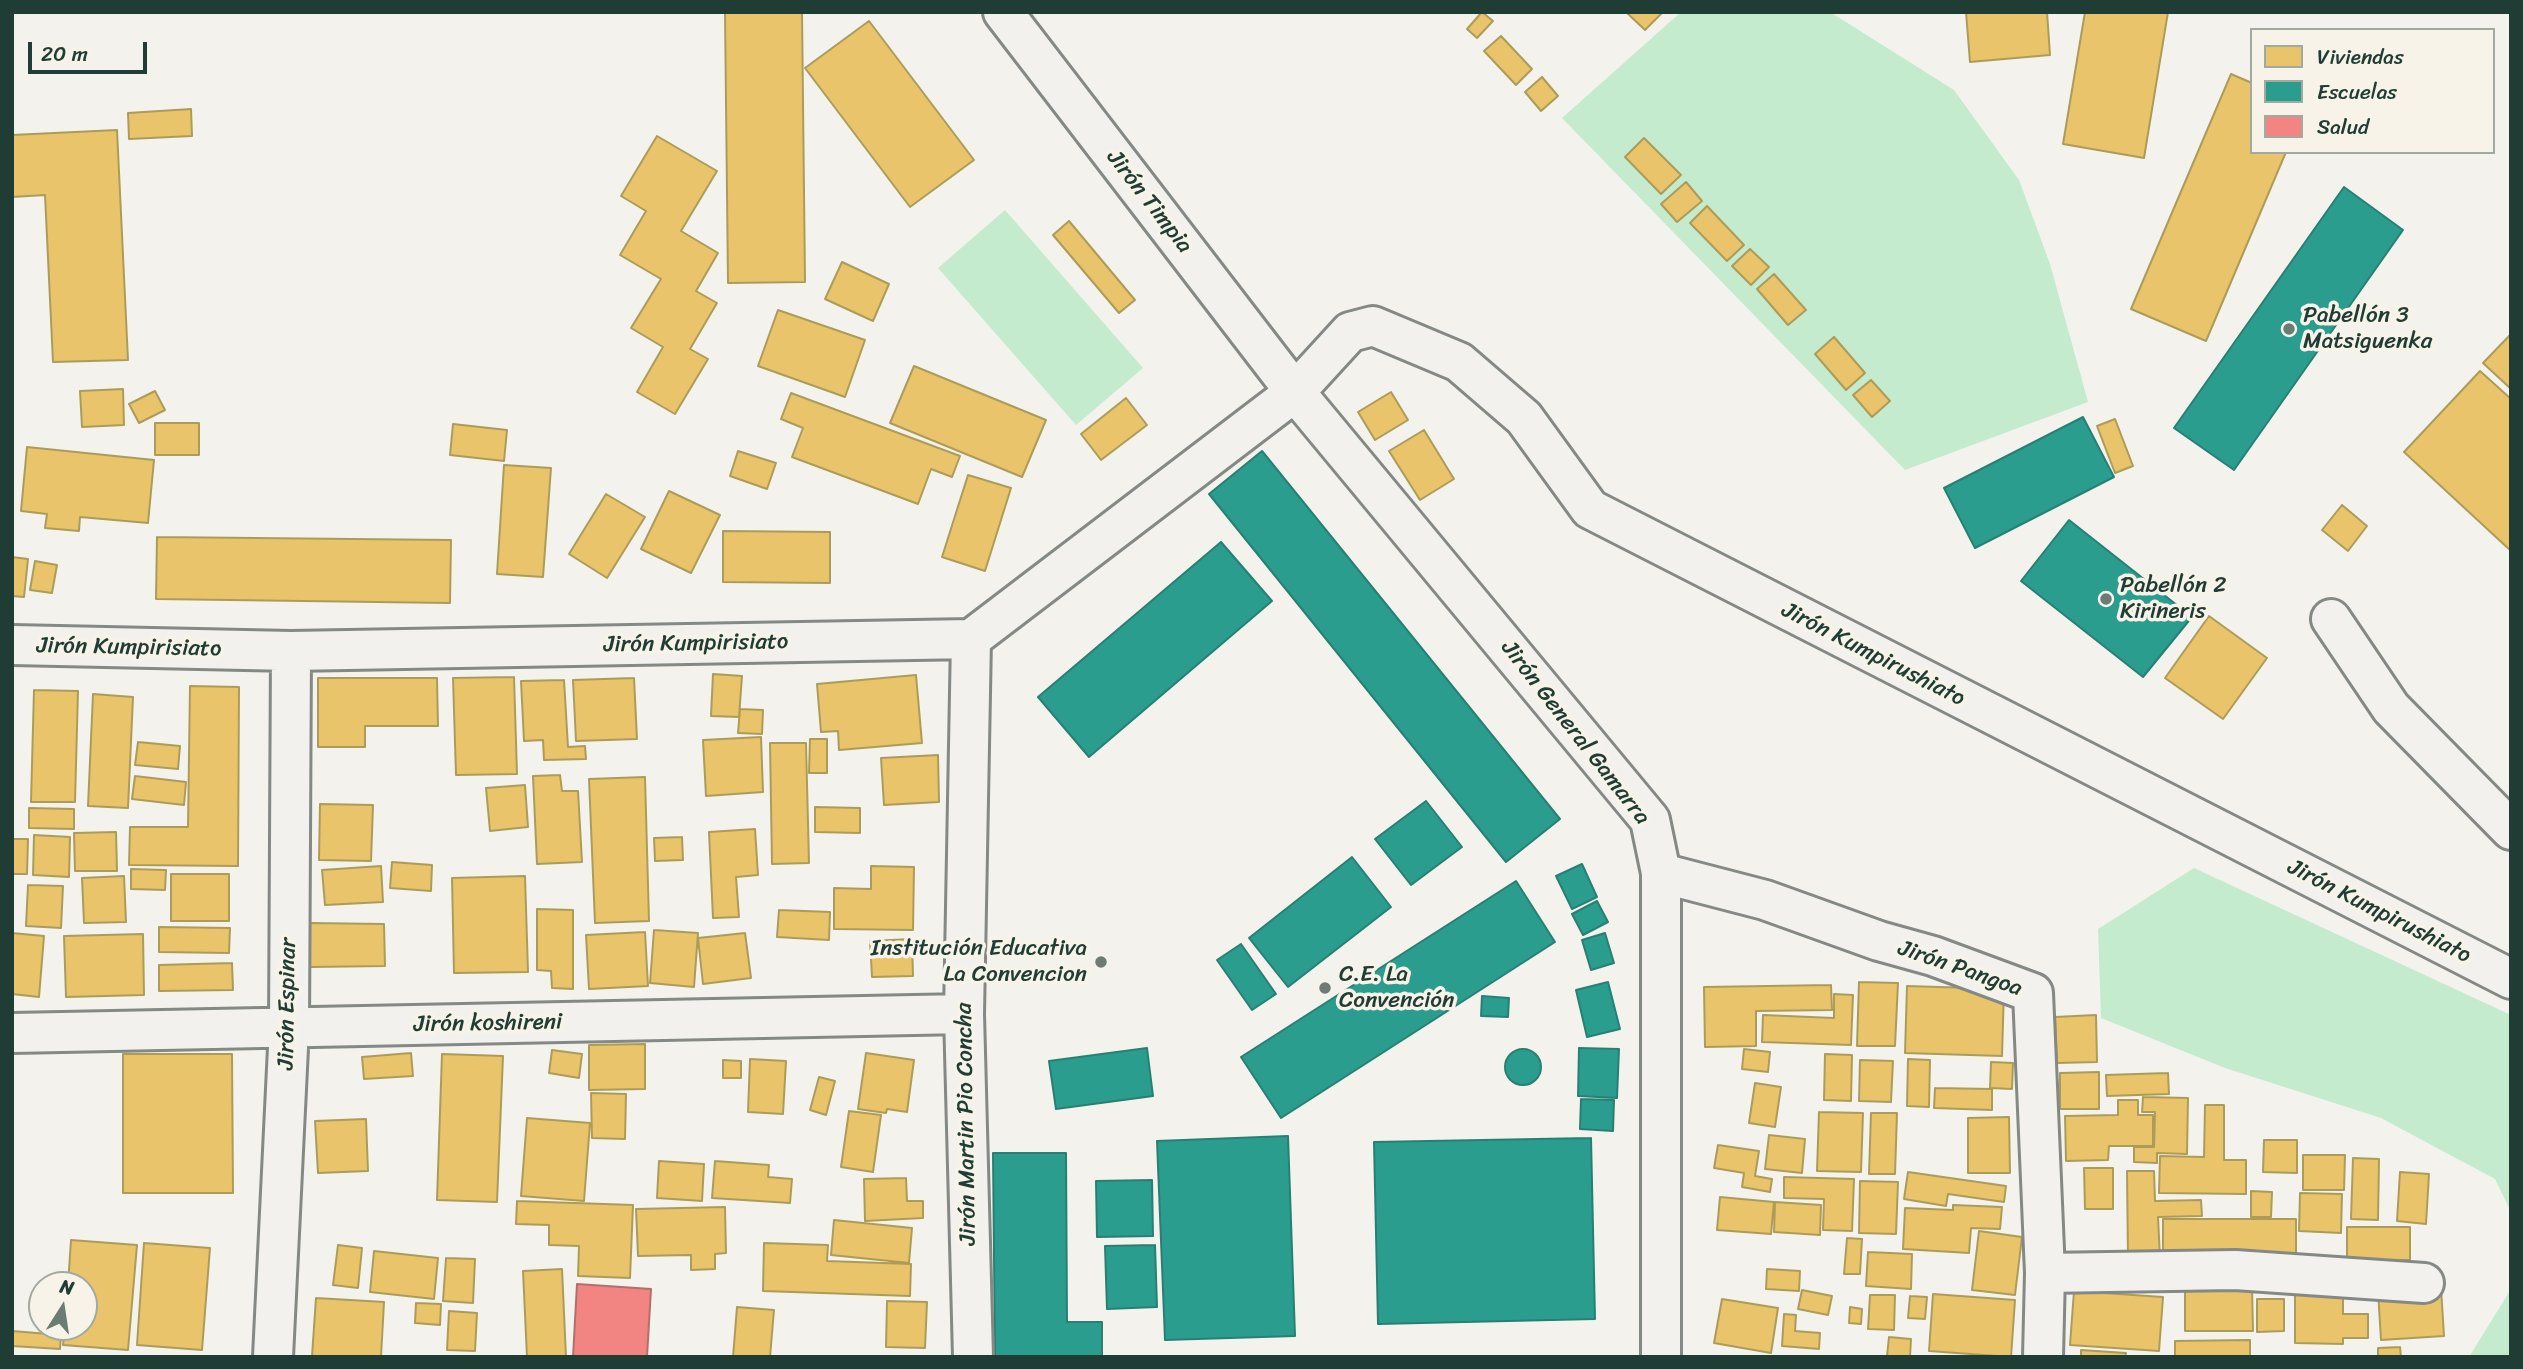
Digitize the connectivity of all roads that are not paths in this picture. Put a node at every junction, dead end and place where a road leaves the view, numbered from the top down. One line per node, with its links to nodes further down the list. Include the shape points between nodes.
1 (1003, 12): 2 (street, Jirón Timpia)
2 (1295, 391): 4 (street); 8 (street, Jirón General Gamarra, via 1650,820); 9 (street, Jirón Kumpirushiato, via 1350,332 1373,326 1459,362 1524,418 1590,509)
3 (2331, 619): 7 (street, via 2391,708)
4 (971, 639): 6 (street, Jirón Kumpirisiato); 10 (street, Jirón Martin Pio Concha)
5 (12, 645): 6 (street, Jirón Kumpirisiato)
6 (291, 651): 11 (street, Jirón Espinar)
7 (2511, 830)
8 (1661, 873): 13 (street, Jirón Pangoa, via 1765,900 2033,993); 17 (street, Jirón General Gamarra)
9 (2511, 979)
10 (964, 1014): 11 (street, Jirón koshireni); 16 (street, Jirón Martin Pio Concha)
11 (289, 1027): 12 (street, Jirón koshireni); 15 (street, Jirón Espinar)
12 (12, 1033)
13 (2045, 1273): 14 (street, via 2235,1270); 18 (street, Jirón Pangoa)
14 (2424, 1283)
15 (273, 1357)
16 (973, 1357)
17 (1661, 1357)
18 (2043, 1357)

